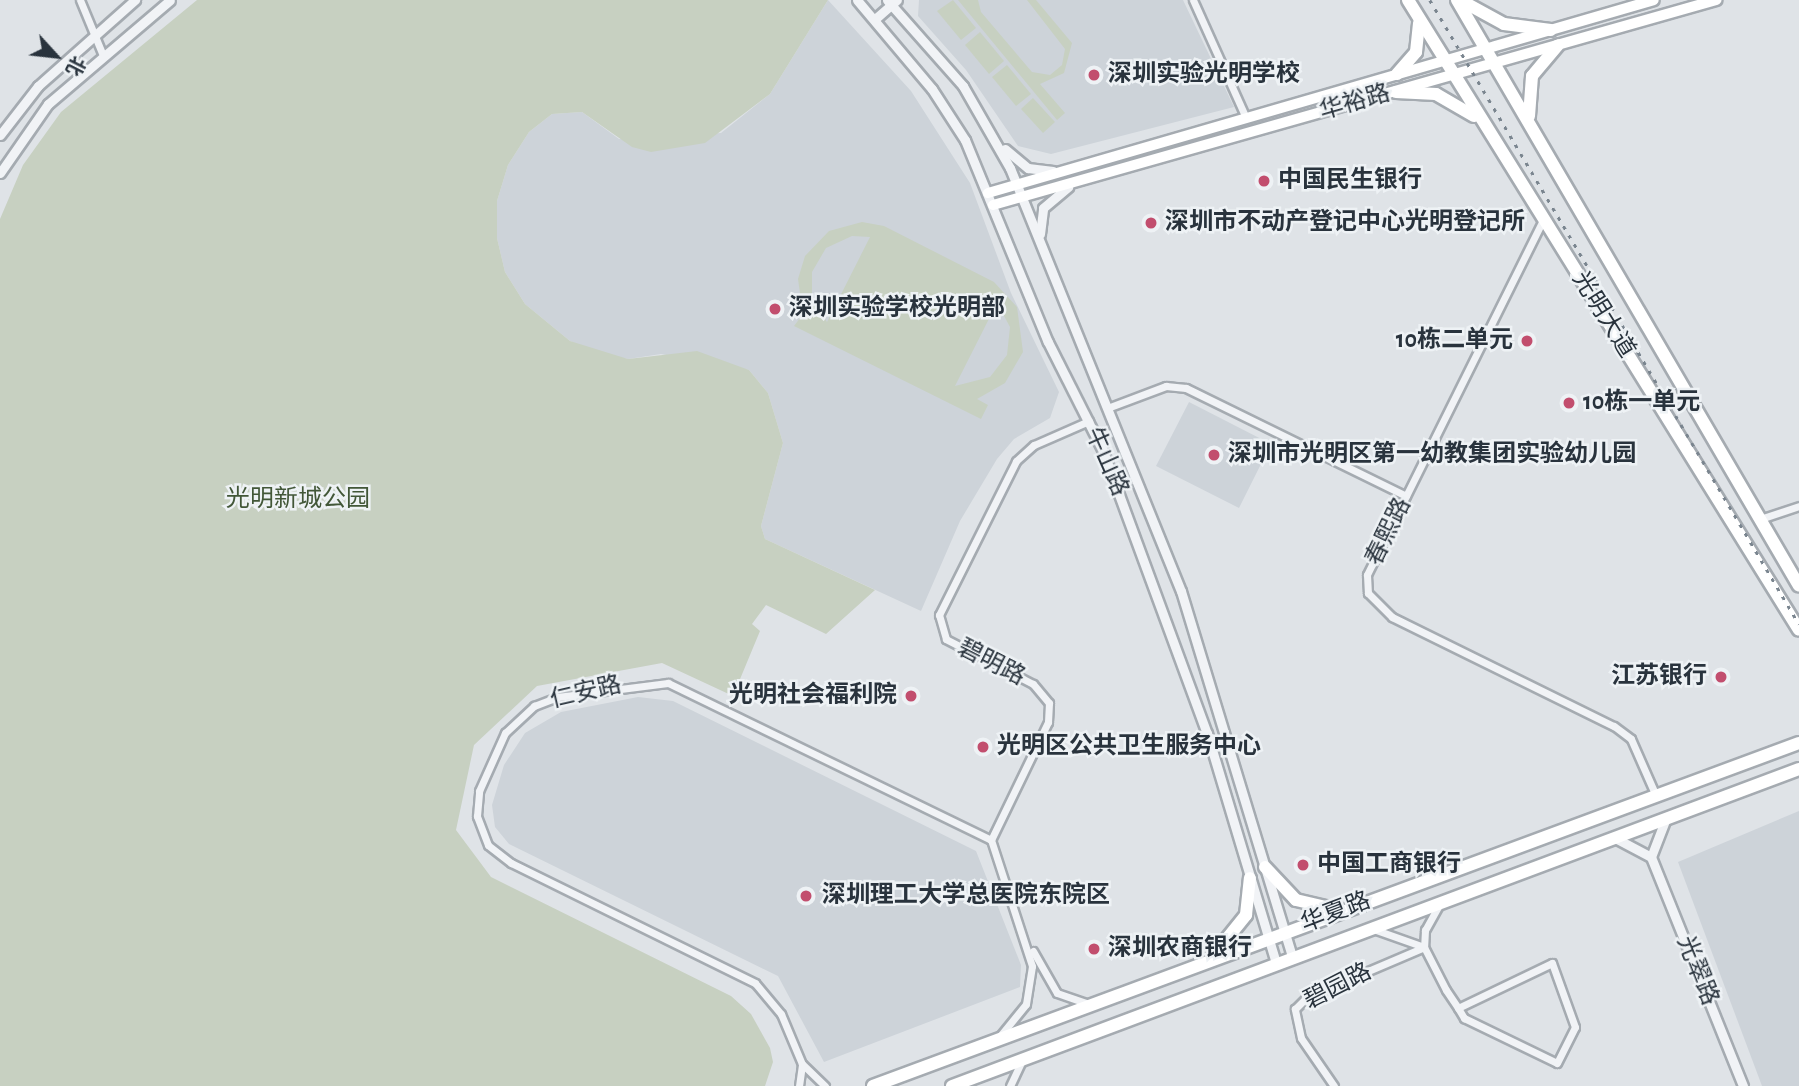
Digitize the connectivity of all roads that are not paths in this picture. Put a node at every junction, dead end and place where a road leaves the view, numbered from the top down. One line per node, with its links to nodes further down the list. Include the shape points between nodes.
1 (80, 0): 14 (street)
2 (135, 0): 14 (street)
3 (170, 0): 17 (street)
4 (856, 0): 11 (street, 牛山路)
5 (1193, 0): 23 (street)
6 (1408, 0): 12 (main road, 光明大道)
7 (1459, 0): 13 (main road, via 1504,24); 16 (main road, 光明大道)
8 (1654, 0): 13 (main road, 华裕路)
9 (1716, 0): 15 (main road, 华裕路)
10 (892, 2): 11 (street); 27 (street, 牛山路, via 963,86)
11 (874, 19): 32 (street, 牛山路, via 953,119)
12 (1418, 19): 18 (main road, 光明大道); 20 (main road, via 1416,52)
13 (1551, 30): 16 (main road, 华裕路)
14 (94, 32): 17 (street); 26 (street, via 38,86)
15 (1558, 45): 19 (main road, 华裕路); 24 (main road, via 1540,62 1529,84)
16 (1487, 49): 18 (main road, 华裕路); 19 (main road, 光明大道)
17 (102, 53): 29 (street, via 48,104)
18 (1444, 60): 20 (main road, 华裕路); 21 (main road, 光明大道)
19 (1496, 63): 21 (main road, 华裕路); 24 (main road, 光明大道)
20 (1396, 74): 23 (main road, 华裕路)
21 (1452, 74): 22 (main road, 华裕路); 25 (main road, 光明大道)
22 (1396, 92): 25 (main road, via 1451,100); 30 (main road, 华裕路)
23 (1246, 118): 28 (main road, 华裕路)
24 (1532, 126): 40 (main road, 光明大道)
25 (1485, 127): 34 (main road, 光明大道)
26 (0, 135)
27 (994, 136): 28 (street, via 1028,168); 31 (street, 牛山路)
28 (1069, 169): 31 (main road, 华裕路)
29 (0, 173)
30 (1074, 184): 31 (main road, 华裕路); 35 (street, via 1043,208)
31 (1019, 190): 32 (main road, 华裕路); 33 (main road, 华裕路); 35 (street, 牛山路)
32 (988, 193): 33 (street, 牛山路)
33 (993, 205): 37 (street, 牛山路, via 1048,342)
34 (1543, 220): 38 (street, 春熙路); 42 (main road, 光明大道)
35 (1042, 246): 36 (street, 牛山路)
36 (1110, 407): 38 (street, via 1166,386 1186,388); 52 (street, 牛山路, via 1202,652)
37 (1089, 421): 50 (street, 碧明路, via 1034,445 1016,461 939,615 946,639 1033,684 1049,703 1045,730); 53 (street, 牛山路, via 1149,567)
38 (1406, 496): 47 (street, 春熙路, via 1367,575 1368,593 1377,607 1614,726 1631,739)
39 (1799, 506): 40 (street)
40 (1760, 519): 41 (main road, 光明大道)
41 (1799, 586)
42 (1799, 630)
43 (1799, 731): 45 (main road)
44 (1799, 743): 45 (main road, 华夏路)
45 (1778, 751): 47 (main road, 华夏路)
46 (1799, 769): 48 (main road, 华夏路)
47 (1656, 796): 55 (main road, 华夏路)
48 (1670, 817): 49 (main road, 华夏路); 51 (street, via 1656,832)
49 (1612, 839): 51 (street, via 1632,842); 54 (main road, 华夏路)
50 (991, 840): 59 (street); 68 (street, 仁安路, via 668,683 647,681 557,697 514,722 479,791 479,827 488,845 511,863 755,984 781,1014)
51 (1651, 857): 75 (street, 光翠路)
52 (1265, 867): 55 (main road, via 1296,900); 57 (street, 牛山路)
53 (1250, 878): 58 (street, 牛山路); 62 (main road, via 1241,926)
54 (1441, 902): 56 (main road, 华夏路); 60 (street, via 1425,930)
55 (1343, 910): 57 (main road, 华夏路)
56 (1366, 929): 60 (street, via 1402,934); 61 (main road, 华夏路)
57 (1284, 933): 58 (main road, 华夏路); 61 (street, 牛山路)
58 (1268, 939): 62 (main road, 华夏路); 63 (street, 牛山路)
59 (1029, 945): 64 (street, via 1057,993); 66 (street, via 1026,1004)
60 (1424, 947): 65 (street); 74 (street, 碧园路, via 1307,998 1294,1009 1301,1038)
61 (1292, 957): 63 (main road, 华夏路)
62 (1207, 962): 64 (main road, 华夏路)
63 (1276, 963): 67 (main road, 华夏路)
64 (1093, 1004): 66 (main road, 华夏路)
65 (1458, 1008): 65 (street, via 1469,1021 1557,1063 1576,1027 1552,963)
66 (995, 1041): 71 (main road, 华夏路)
67 (1024, 1059): 72 (main road, 华夏路); 73 (street)
68 (802, 1064): 69 (street, 仁安路); 70 (street, 仁安路)
69 (800, 1086)
70 (825, 1086)
71 (873, 1086)
72 (952, 1086)
73 (1010, 1086)
74 (1335, 1086)
75 (1743, 1086)

